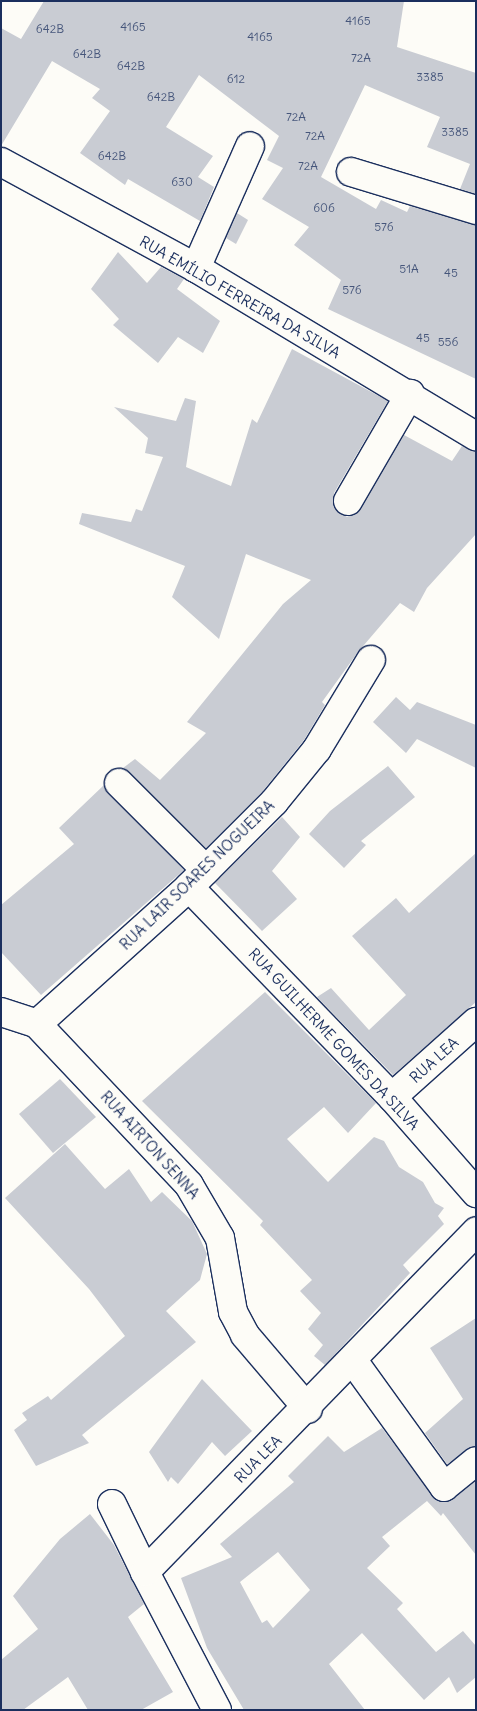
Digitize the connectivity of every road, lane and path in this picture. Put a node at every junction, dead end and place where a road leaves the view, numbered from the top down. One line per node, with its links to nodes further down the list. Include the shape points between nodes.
1 (250, 146): 5 (street)
2 (1, 162): 5 (street, RUA EMÍLIO FERREIRA DA SILVA)
3 (351, 172): 4 (street)
4 (476, 210)
5 (196, 268): 6 (street, RUA EMÍLIO FERREIRA DA SILVA)
6 (410, 394): 7 (street, RUA EMÍLIO FERREIRA DA SILVA); 8 (street)
7 (476, 436)
8 (348, 501)
9 (371, 660): 11 (street, RUA LAIR SOARES NOGUEIRA, via 317,749 274,802)
10 (119, 783): 11 (street, RUA GUILHERME GOMES DA SILVA)
11 (197, 879): 14 (street, RUA LAIR SOARES NOGUEIRA); 15 (street, RUA GUILHERME GOMES DA SILVA)
12 (1, 1012): 14 (street)
13 (476, 1022): 15 (street, RUA LEA)
14 (37, 1024): 19 (street, RUA AIRTON SENNA, via 189,1185 220,1238 228,1291 241,1327 270,1368)
15 (392, 1097): 16 (street, RUA GUILHERME GOMES DA SILVA)
16 (476, 1193)
17 (476, 1232): 18 (street, RUA LEA)
18 (354, 1362): 19 (street, RUA LEA); 20 (street, via 444,1487)
19 (308, 1409): 22 (street, RUA LEA)
20 (476, 1460)
21 (112, 1504): 22 (street)
22 (145, 1572): 23 (street)
23 (217, 1710)

